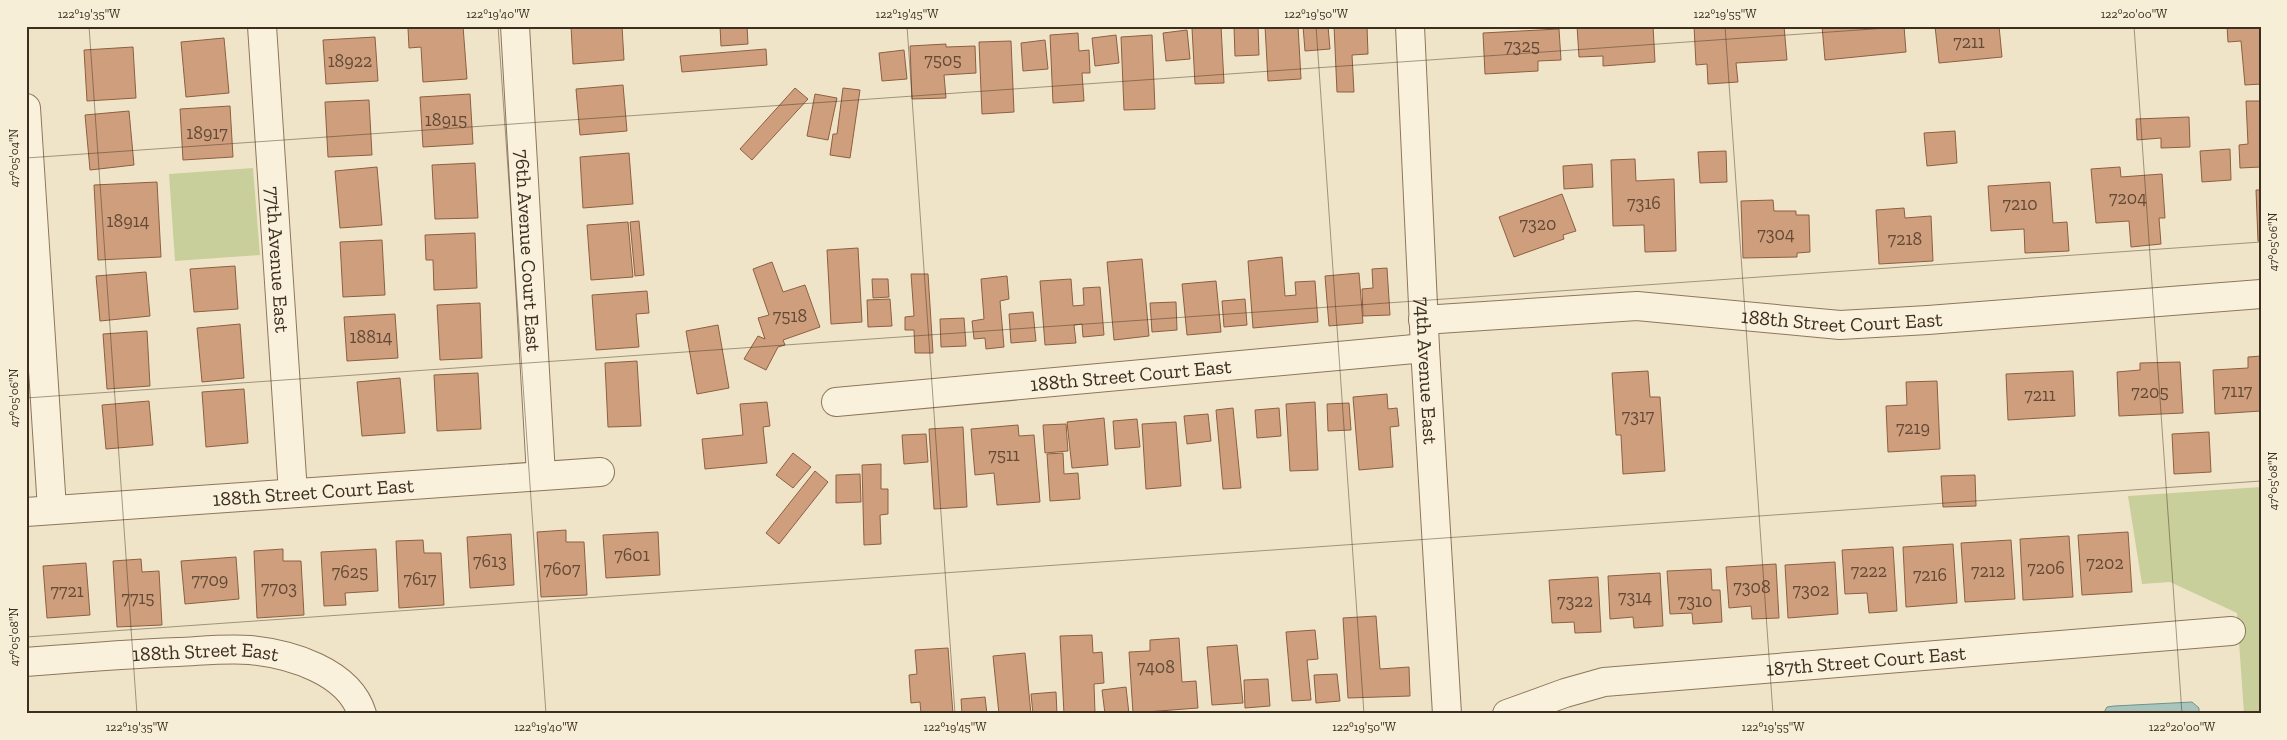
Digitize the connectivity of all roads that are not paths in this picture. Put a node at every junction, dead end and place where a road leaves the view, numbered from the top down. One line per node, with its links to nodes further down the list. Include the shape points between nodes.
1 (262, 26): 11 (street, 77th Avenue East)
2 (515, 26): 10 (street, 76th Avenue Court East)
3 (1410, 26): 6 (street, 74th Avenue East)
4 (26, 108): 12 (street)
5 (2261, 294): 6 (street, 188th Street Court East, via 1840,324 1637,306)
6 (1423, 320): 7 (street, 74th Avenue East)
7 (1425, 348): 8 (street, 188th Street Court East); 16 (street, 74th Avenue East)
8 (836, 402)
9 (600, 472): 10 (street, 188th Street Court East)
10 (541, 475): 11 (street, 188th Street Court East)
11 (293, 493): 12 (street, 188th Street Court East)
12 (39, 510)
13 (2231, 631): 17 (street, 187th Street Court East, via 1604,682 1565,692)
14 (26, 662): 15 (street, 188th Street East, via 249,650 284,656 333,677 354,696)
15 (362, 714)
16 (1446, 714)
17 (1507, 714)

